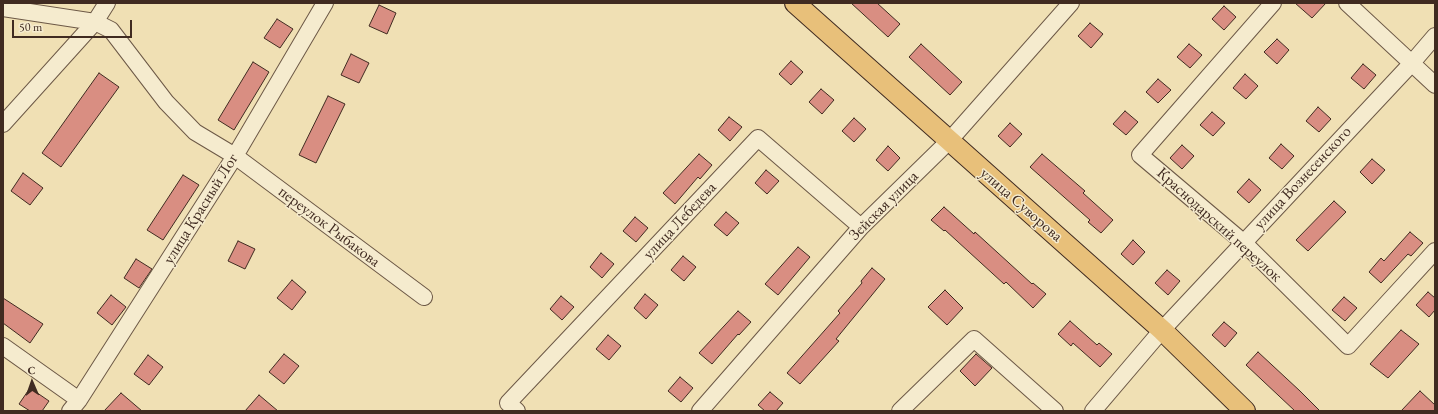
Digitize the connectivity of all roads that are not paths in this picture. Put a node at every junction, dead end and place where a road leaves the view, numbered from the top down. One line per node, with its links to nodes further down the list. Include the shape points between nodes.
1 (107, 3): 8 (street)
2 (326, 3): 14 (street, улица Красный Лог)
3 (795, 3): 13 (main road, улица Суворова)
4 (1071, 3): 13 (street, Зейская улица)
5 (1273, 3): 16 (street, Краснодарский переулок, via 1140,155)
6 (1347, 3): 10 (street)
7 (12, 7): 8 (street)
8 (95, 22): 12 (street); 14 (street, переулок Рыбакова, via 110,30 166,102 195,132)
9 (1435, 36): 10 (street, улица Вознесенского)
10 (1411, 64): 11 (street); 16 (street, улица Вознесенского)
11 (1435, 85)
12 (3, 124)
13 (949, 141): 15 (street, Зейская улица); 19 (main road, улица Суворова)
14 (235, 156): 18 (street, переулок Рыбакова); 21 (street, улица Красный Лог)
15 (861, 227): 22 (street, улица Лебедева, via 758,138); 23 (street, Зейская улица)
16 (1243, 242): 17 (street, Краснодарский переулок, via 1348,346); 19 (street, улица Вознесенского)
17 (1435, 251)
18 (424, 297)
19 (1162, 330): 26 (street, улица Вознесенского); 27 (main road, улица Суворова)
20 (3, 346): 21 (street)
21 (74, 406)
22 (513, 407)
23 (700, 411)
24 (900, 411): 25 (street, via 974,339)
25 (1055, 411)
26 (1093, 411)
27 (1245, 411)

